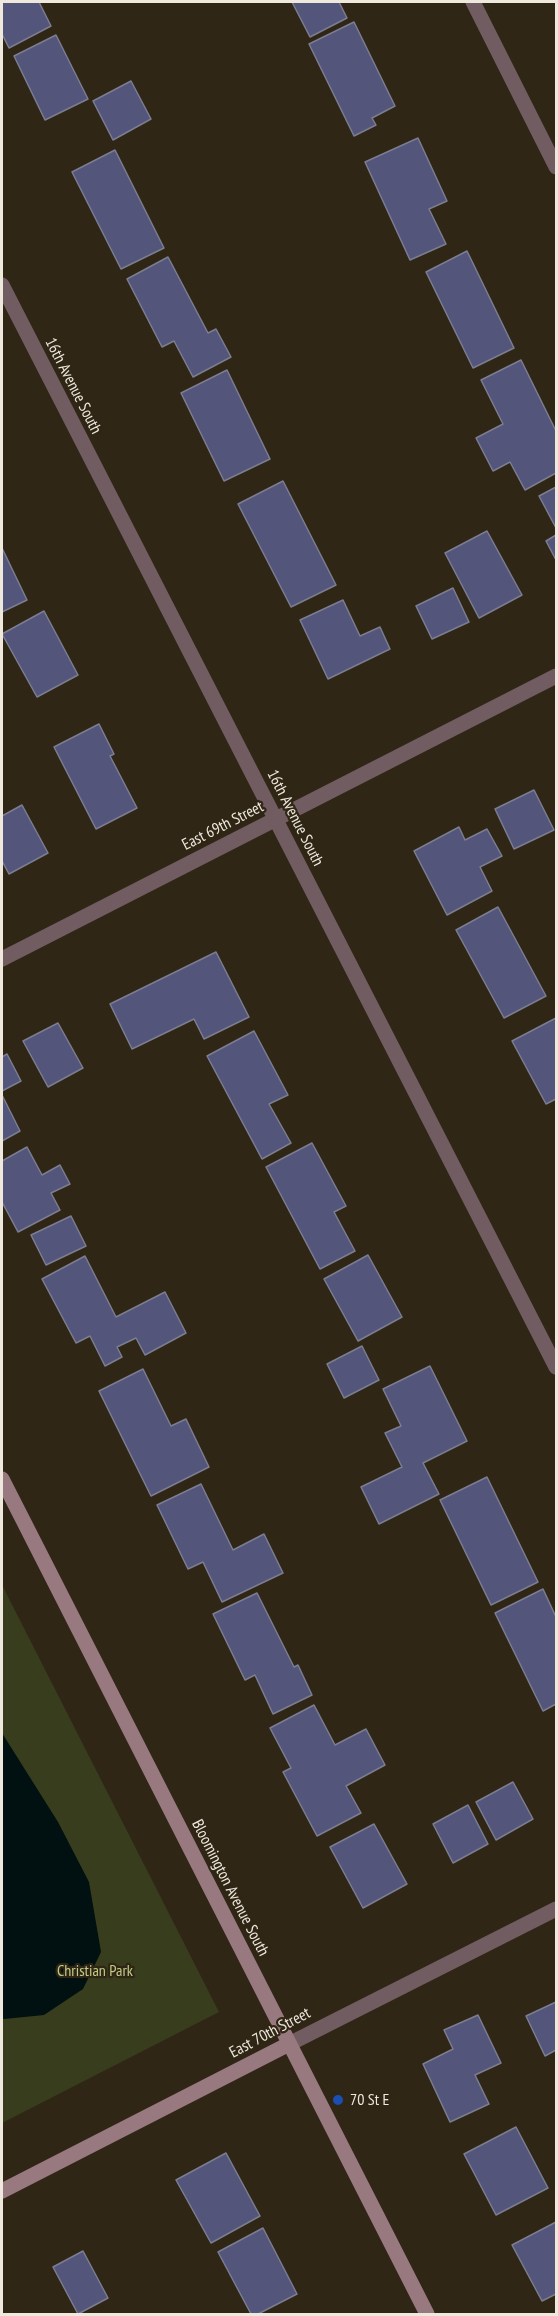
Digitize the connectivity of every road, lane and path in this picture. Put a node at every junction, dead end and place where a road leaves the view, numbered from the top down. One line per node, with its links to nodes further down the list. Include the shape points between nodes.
1 (472, 2): 2 (street)
2 (556, 166)
3 (2, 285): 5 (street, 16th Avenue South)
4 (556, 676): 5 (street, East 69th Street)
5 (275, 819): 6 (street, East 69th Street); 7 (street, 16th Avenue South)
6 (2, 959)
7 (556, 1367)
8 (2, 1479): 10 (street, Bloomington Avenue South)
9 (556, 1909): 10 (street, East 70th Street)
10 (289, 2044): 11 (street, East 70th Street); 12 (street, Bloomington Avenue South)
11 (2, 2191)
12 (427, 2314)

